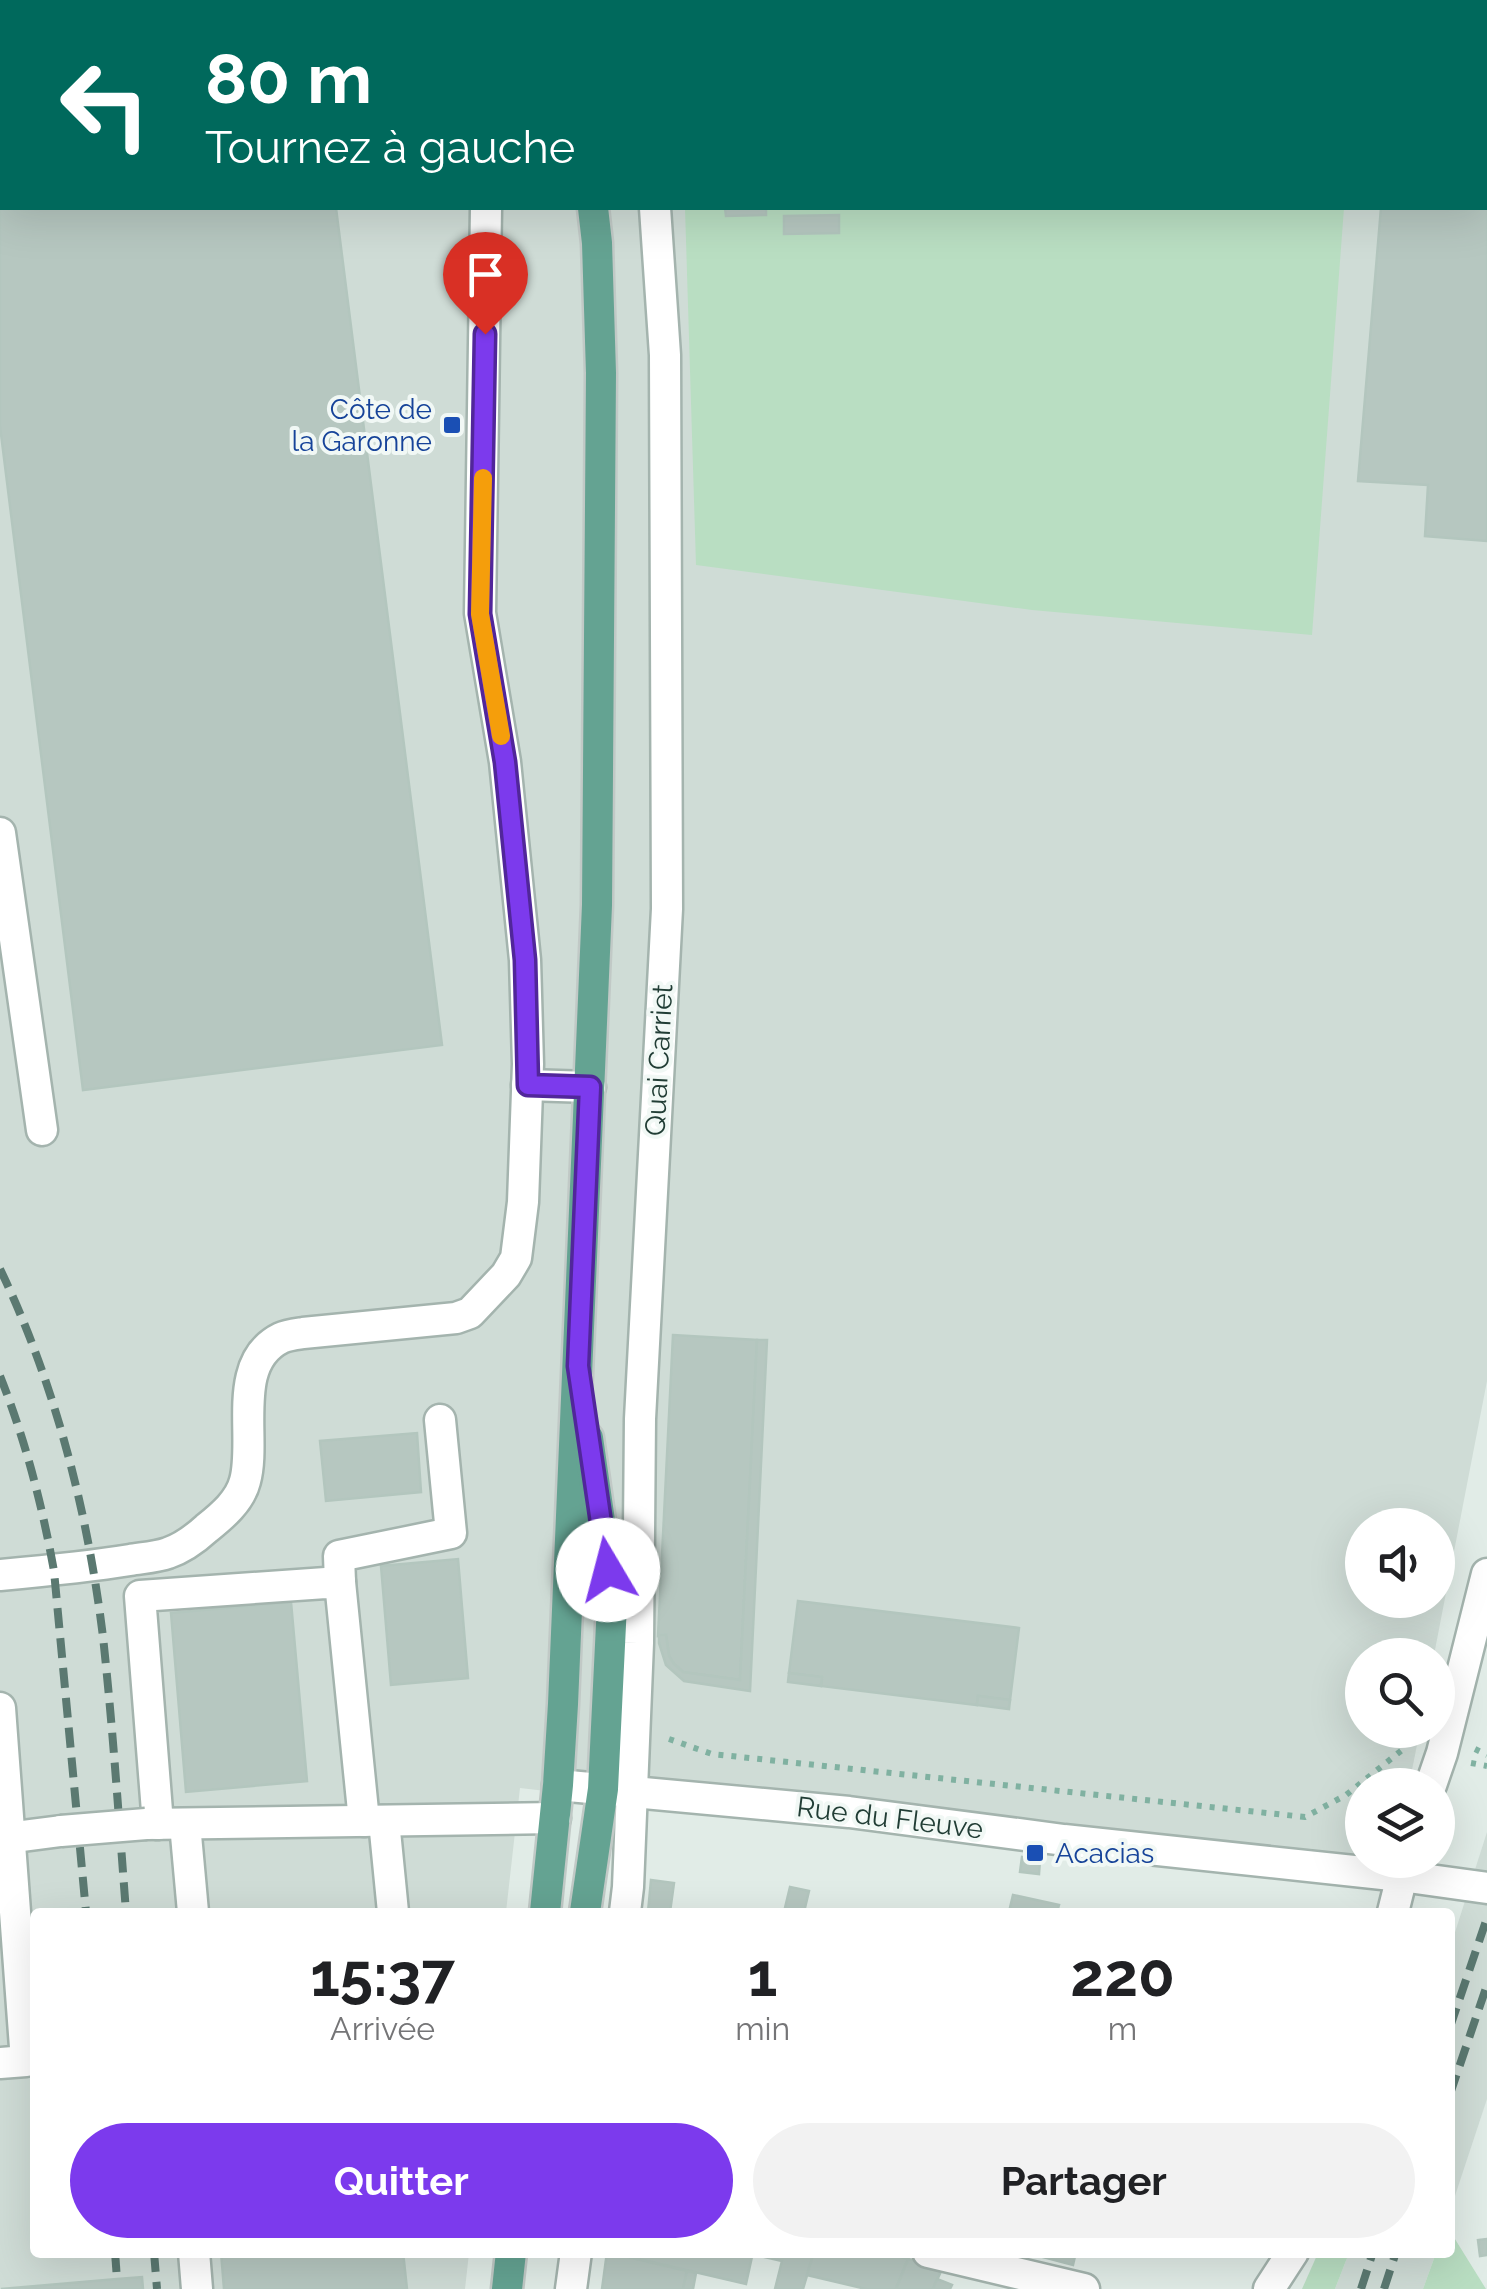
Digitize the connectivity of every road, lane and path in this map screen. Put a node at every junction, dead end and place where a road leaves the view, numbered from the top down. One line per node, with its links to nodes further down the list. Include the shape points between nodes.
1 (486, 210): 5 (street, via 480,614 507,782 525,960)
2 (593, 210): 6 (main road, Quai Carriet, via 601,372)
3 (655, 210): 14 (street, Quai Carriet, via 664,355 666,909 640,1419)
4 (0, 833): 7 (street)
5 (528, 1085): 6 (street); 11 (street, via 516,1258 470,1312 282,1338 258,1361 250,1383 245,1481 212,1524 168,1553)
6 (590, 1087): 8 (main road, Quai Carriet)
7 (42, 1130)
8 (578, 1366): 18 (main road, Quai Carriet); 19 (main road, Quai Carriet, via 612,1604)
9 (440, 1420): 12 (street, via 451,1533 339,1556)
10 (1487, 1574): 15 (street)
11 (0, 1575)
12 (340, 1582): 21 (street); 22 (street, via 140,1596)
13 (0, 1708): 23 (street)
14 (633, 1735): 15 (path, via 659,1735 712,1754 1304,1817 1346,1796 1410,1744); 19 (street, Quai Carriet)
15 (1442, 1753): 16 (path); 17 (street)
16 (1487, 1766)
17 (1437, 1768)
18 (558, 1785): 19 (street, Rue du Fleuve); 20 (main road, Quai Carriet)
19 (617, 1791): 24 (street, Rue du Fleuve); 31 (main road, Quai Carriet); 32 (street, Quai Carriet)
20 (555, 1818): 21 (street); 30 (main road, Quai Carriet)
21 (374, 1821): 22 (street); 29 (street)
22 (163, 1824): 23 (street, bridge); 28 (street)
23 (5, 1838): 34 (street, via 26,2060)
24 (1345, 1863)
25 (1401, 1878): 33 (street)
26 (1445, 1878): 27 (street, Rue du Fleuve)
27 (1487, 1888)
28 (192, 1908)
29 (392, 1908)
30 (545, 1908)
31 (586, 1908)
32 (625, 1908)
33 (1394, 1908)
34 (0, 2063)
35 (194, 2258): 40 (street)
36 (510, 2258): 41 (main road)
37 (575, 2258): 42 (street)
38 (953, 2258): 43 (street)
39 (1289, 2258): 44 (street)
40 (197, 2289)
41 (507, 2289)
42 (572, 2289)
43 (1084, 2289)
44 (1269, 2289)

